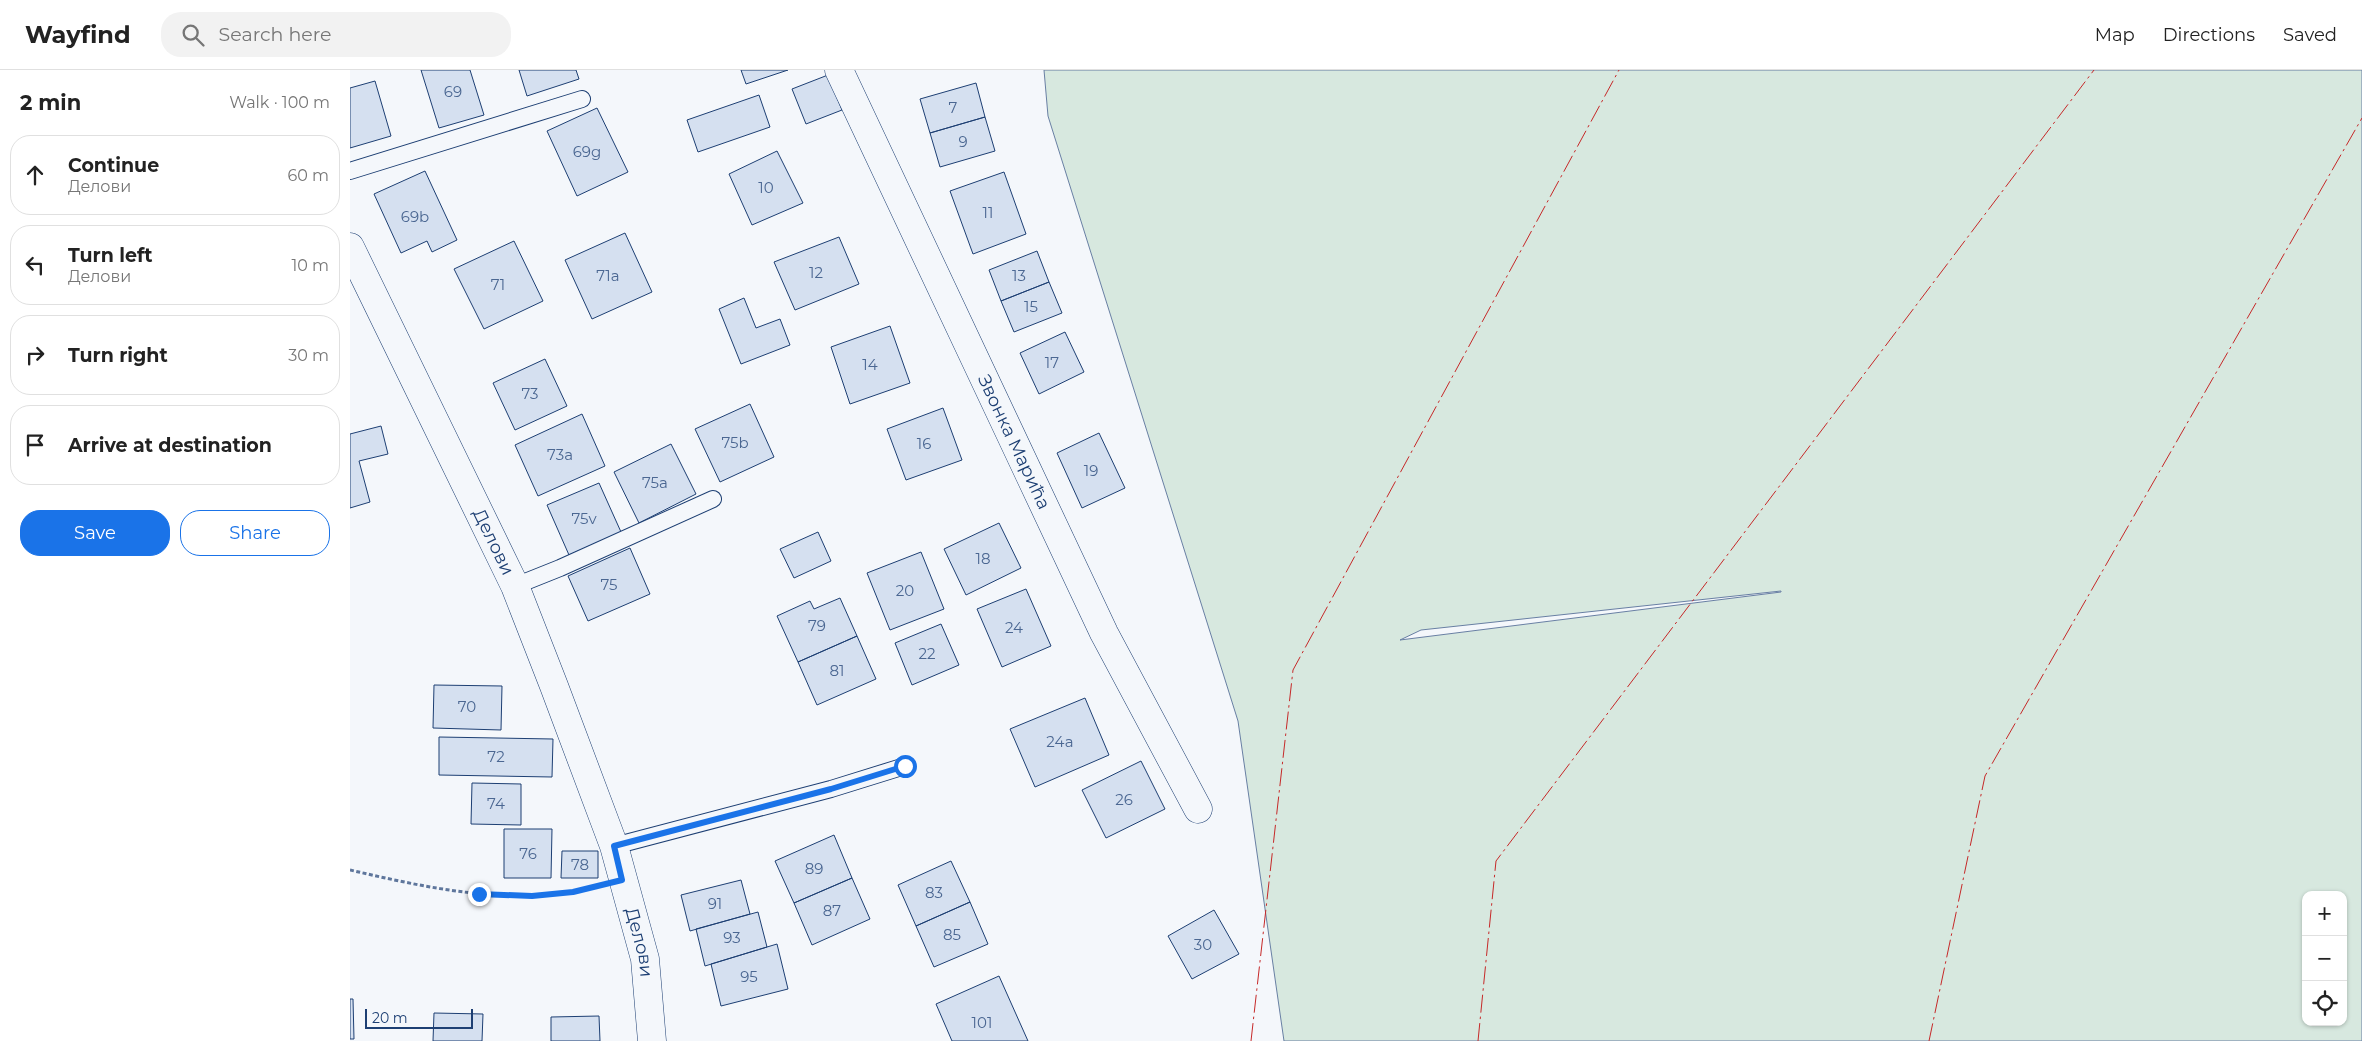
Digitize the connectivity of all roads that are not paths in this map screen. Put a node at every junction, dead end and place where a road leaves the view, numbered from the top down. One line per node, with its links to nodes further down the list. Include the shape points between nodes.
1 (839, 70): 8 (street, Звонка Марића, via 1104,633)
2 (582, 99): 3 (lane)
3 (350, 171)
4 (350, 247): 6 (street, Делови)
5 (713, 500): 6 (lane)
6 (515, 586): 9 (street, Делови)
7 (905, 766): 9 (lane, via 831,789)
8 (1198, 809)
9 (614, 846): 10 (street, Делови, via 645,959)
10 (652, 1041)

